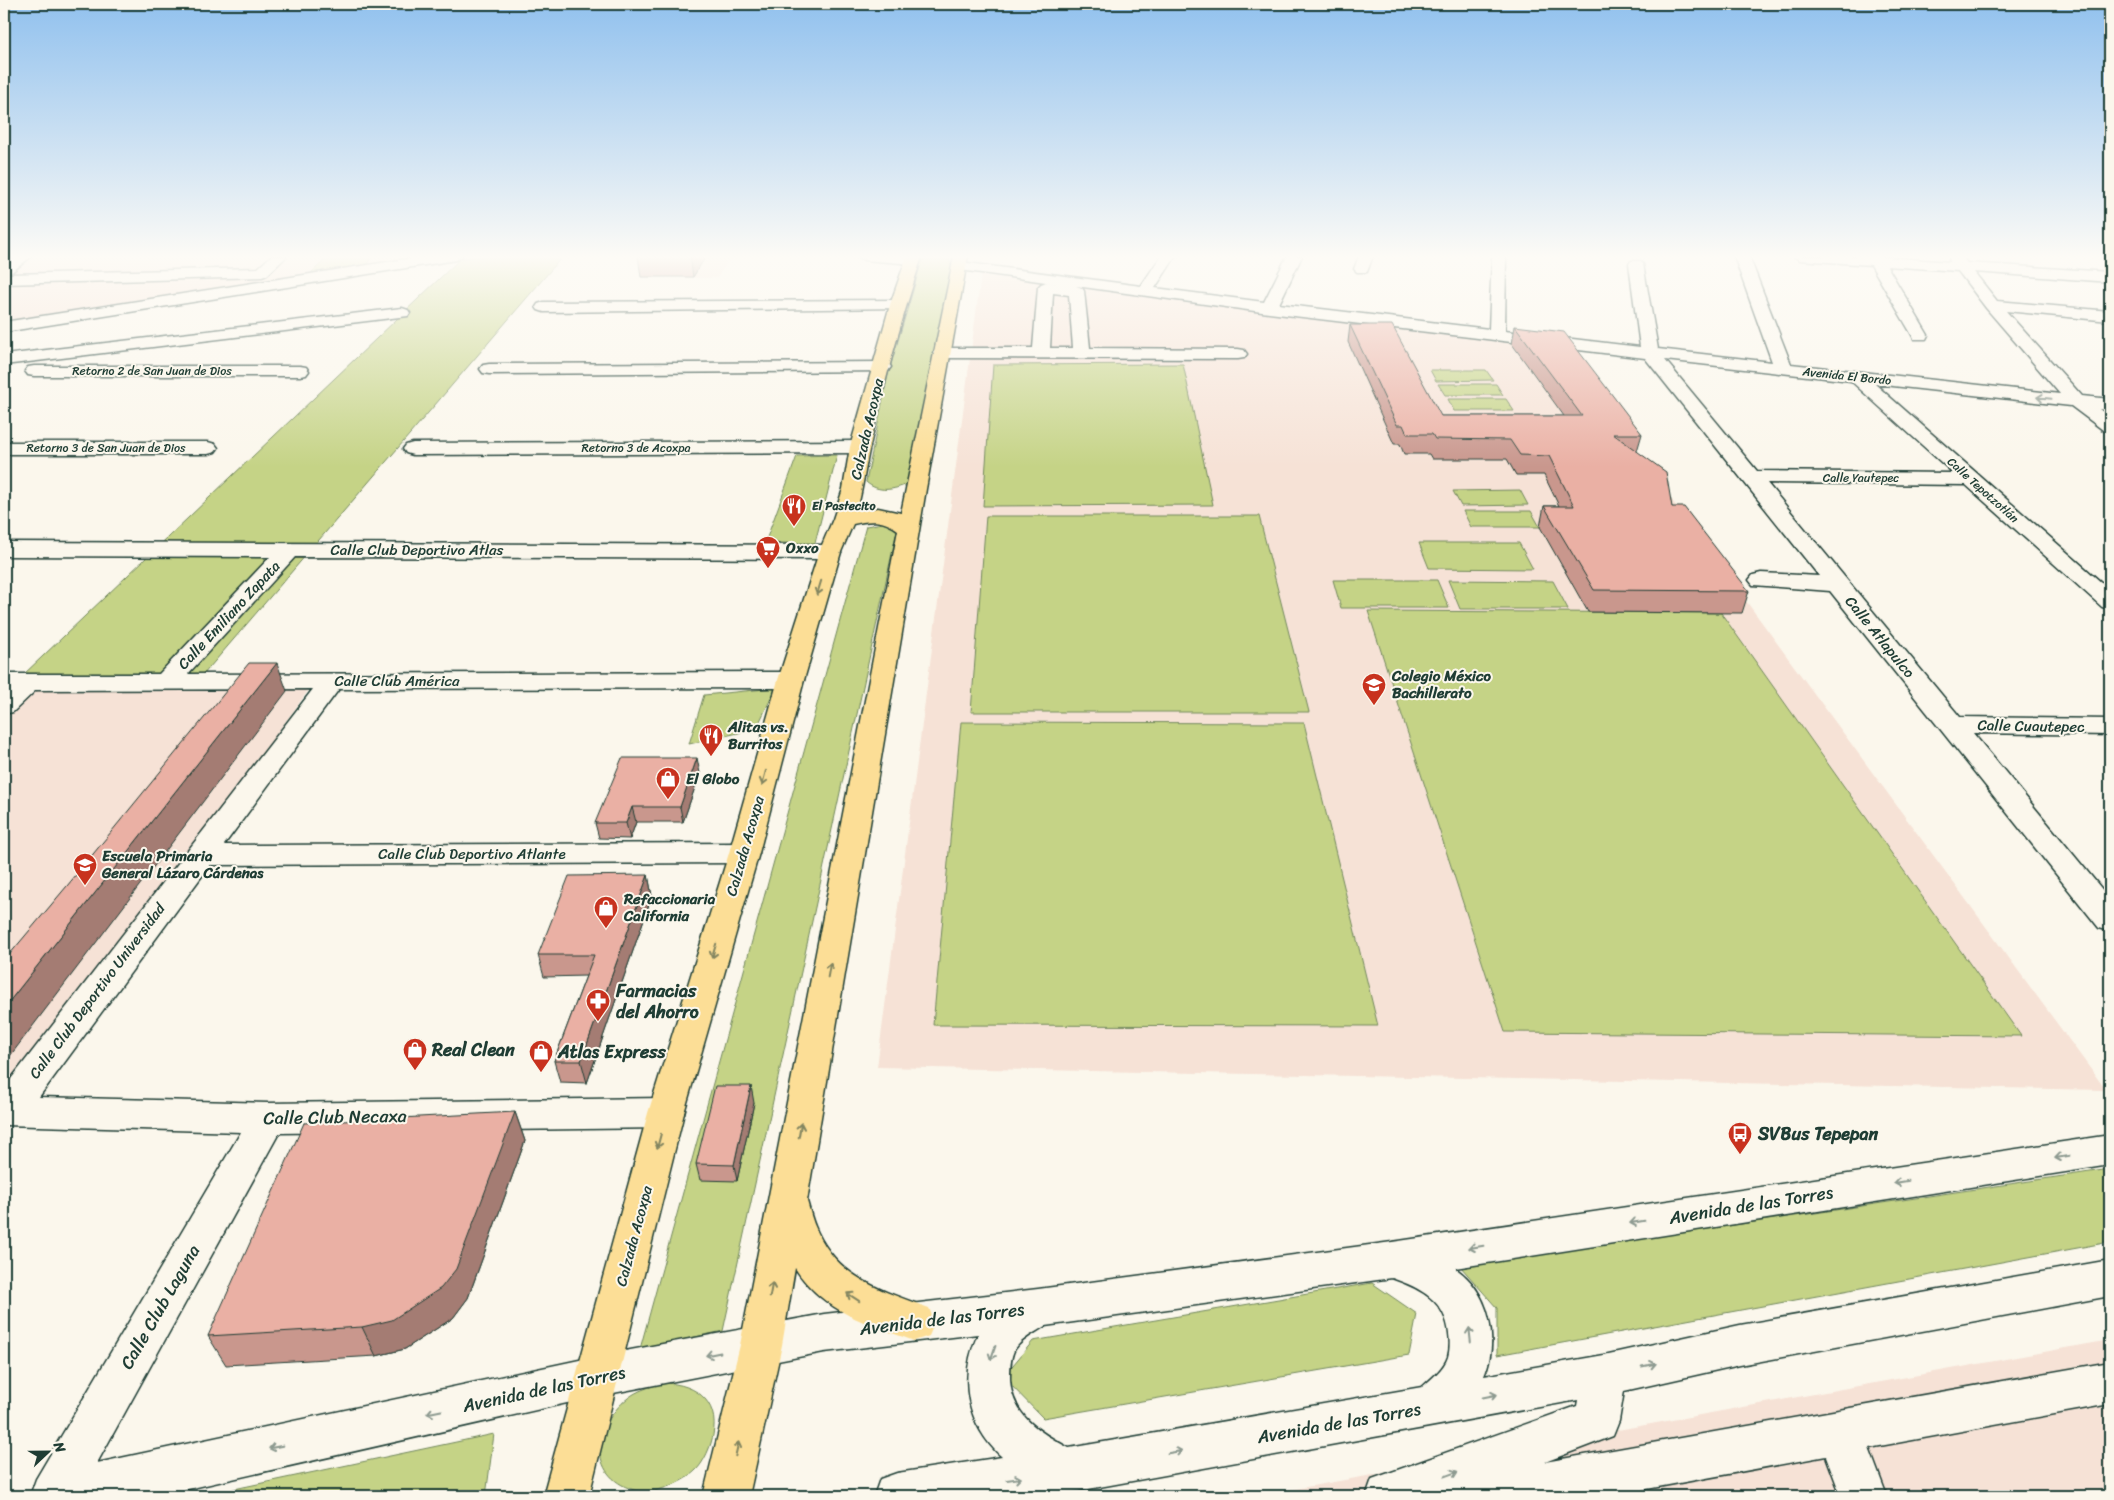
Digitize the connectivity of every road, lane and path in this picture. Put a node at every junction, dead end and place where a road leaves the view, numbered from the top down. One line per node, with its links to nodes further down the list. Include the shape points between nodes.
1 (292, 326): 19 (street)
2 (893, 326): 20 (main road, Calzada Acoxpa)
3 (947, 326): 14 (main road)
4 (1043, 326): 15 (street)
5 (1079, 326): 16 (street)
6 (1427, 326): 12 (street, Avenida El Bordo)
7 (1497, 326): 12 (street)
8 (1646, 326): 17 (street)
9 (1768, 326): 21 (street)
10 (1915, 326): 13 (street)
11 (2010, 326): 26 (street)
12 (1497, 334): 17 (street, Avenida El Bordo)
13 (1920, 335)
14 (942, 353): 15 (street); 36 (main road)
15 (1041, 353): 16 (street)
16 (1082, 353): 18 (street)
17 (1650, 353): 21 (street, Avenida El Bordo); 33 (street, Calle Atlapulco)
18 (1238, 354)
19 (4, 360)
20 (882, 367): 22 (street); 29 (main road, Calzada Acoxpa)
21 (1784, 369): 25 (street, Avenida El Bordo)
22 (489, 370)
23 (4, 371): 24 (street, Retorno 2 de San Juan de Dios)
24 (300, 371)
25 (1857, 377): 26 (street, Avenida El Bordo, one-way to 25); 34 (street, Calle Tepotzotlán)
26 (2077, 402): 27 (street, Avenida El Bordo); 28 (street)
27 (2110, 405)
28 (2110, 426)
29 (860, 447): 32 (street, Retorno 3 de Acoxpa); 35 (main road, Calzada Acoxpa)
30 (4, 448): 31 (street, Retorno 3 de San Juan de Dios)
31 (208, 448)
32 (413, 449)
33 (1751, 477): 34 (street, Calle Yautepec); 43 (street, Calle Atlapulco)
34 (1970, 478): 44 (street, Calle Tepotzotlán)
35 (853, 489): 36 (main road, via 881,499); 37 (main road, Calzada Acoxpa)
36 (900, 494): 38 (main road)
37 (844, 519): 38 (main road, via 878,513 894,516); 41 (main road, Calzada Acoxpa)
38 (909, 528): 59 (main road, one-way to 38)
39 (290, 549): 40 (street, Calle Club Deportivo Atlas); 41 (street, Calle Club Deportivo Atlas); 46 (street, Calle Emiliano Zapata)
40 (4, 550)
41 (830, 552): 45 (main road, Calzada Acoxpa, one-way to 45)
42 (1761, 580): 43 (street)
43 (1837, 584): 50 (street, Calle Atlapulco)
44 (2105, 592)
45 (791, 680): 47 (street, Calle Club América); 52 (main road, Calzada Acoxpa, one-way to 52)
46 (167, 681): 47 (street, Calle Club América); 48 (street, Calle Club América)
47 (332, 681): 53 (street, Calle Club Deportivo Universidad)
48 (16, 682): 49 (street)
49 (4, 706)
50 (1952, 725): 51 (street, Calle Cuautepec); 54 (street, Calle Atlapulco)
51 (2110, 727)
52 (744, 853): 53 (street, Calle Club Deportivo Atlante); 56 (main road, Calzada Acoxpa, one-way to 56)
53 (200, 855): 55 (street, Calle Club Deportivo Universidad)
54 (2110, 920)
55 (6, 1110): 57 (street, Calle Club Necaxa)
56 (666, 1112): 57 (street, Calle Club Necaxa); 66 (main road, Calzada Acoxpa, one-way to 66)
57 (268, 1118): 71 (street, Calle Club Laguna)
58 (2110, 1150): 60 (street, Avenida de las Torres, one-way to 60)
59 (787, 1198): 63 (main road, one-way to 59, via 856,1300 832,1282 814,1263 802,1243 792,1221); 64 (main road, one-way to 59)
60 (1392, 1260): 62 (street, Avenida de las Torres); 68 (street, Avenida de las Torres, one-way to 60, via 1459,1379 1469,1360 1472,1339 1468,1316 1448,1285 1434,1275)
61 (2110, 1278): 65 (street, Avenida de las Torres, one-way to 61, via 1740,1345)
62 (1038, 1308): 63 (street, Avenida de las Torres); 70 (street, Avenida de las Torres, one-way to 70, via 1001,1334 988,1372 990,1393 996,1415 1010,1435)
63 (914, 1322): 64 (street, Avenida de las Torres)
64 (761, 1344): 66 (street, Avenida de las Torres, one-way to 66); 73 (main road, one-way to 64)
65 (1604, 1375): 68 (street, Avenida de las Torres, one-way to 65); 75 (street, one-way to 65, via 1597,1421)
66 (598, 1376): 71 (street, Avenida de las Torres, one-way to 71); 72 (main road, Calzada Acoxpa)
67 (2110, 1383): 69 (street)
68 (1434, 1406): 70 (street, Avenida de las Torres, one-way to 68)
69 (1840, 1432): 76 (street); 77 (street)
70 (1066, 1471): 74 (street, Avenida de las Torres, one-way to 70)
71 (53, 1496)
72 (566, 1496)
73 (726, 1496)
74 (897, 1496)
75 (1389, 1496)
76 (1484, 1496)
77 (1864, 1496)

